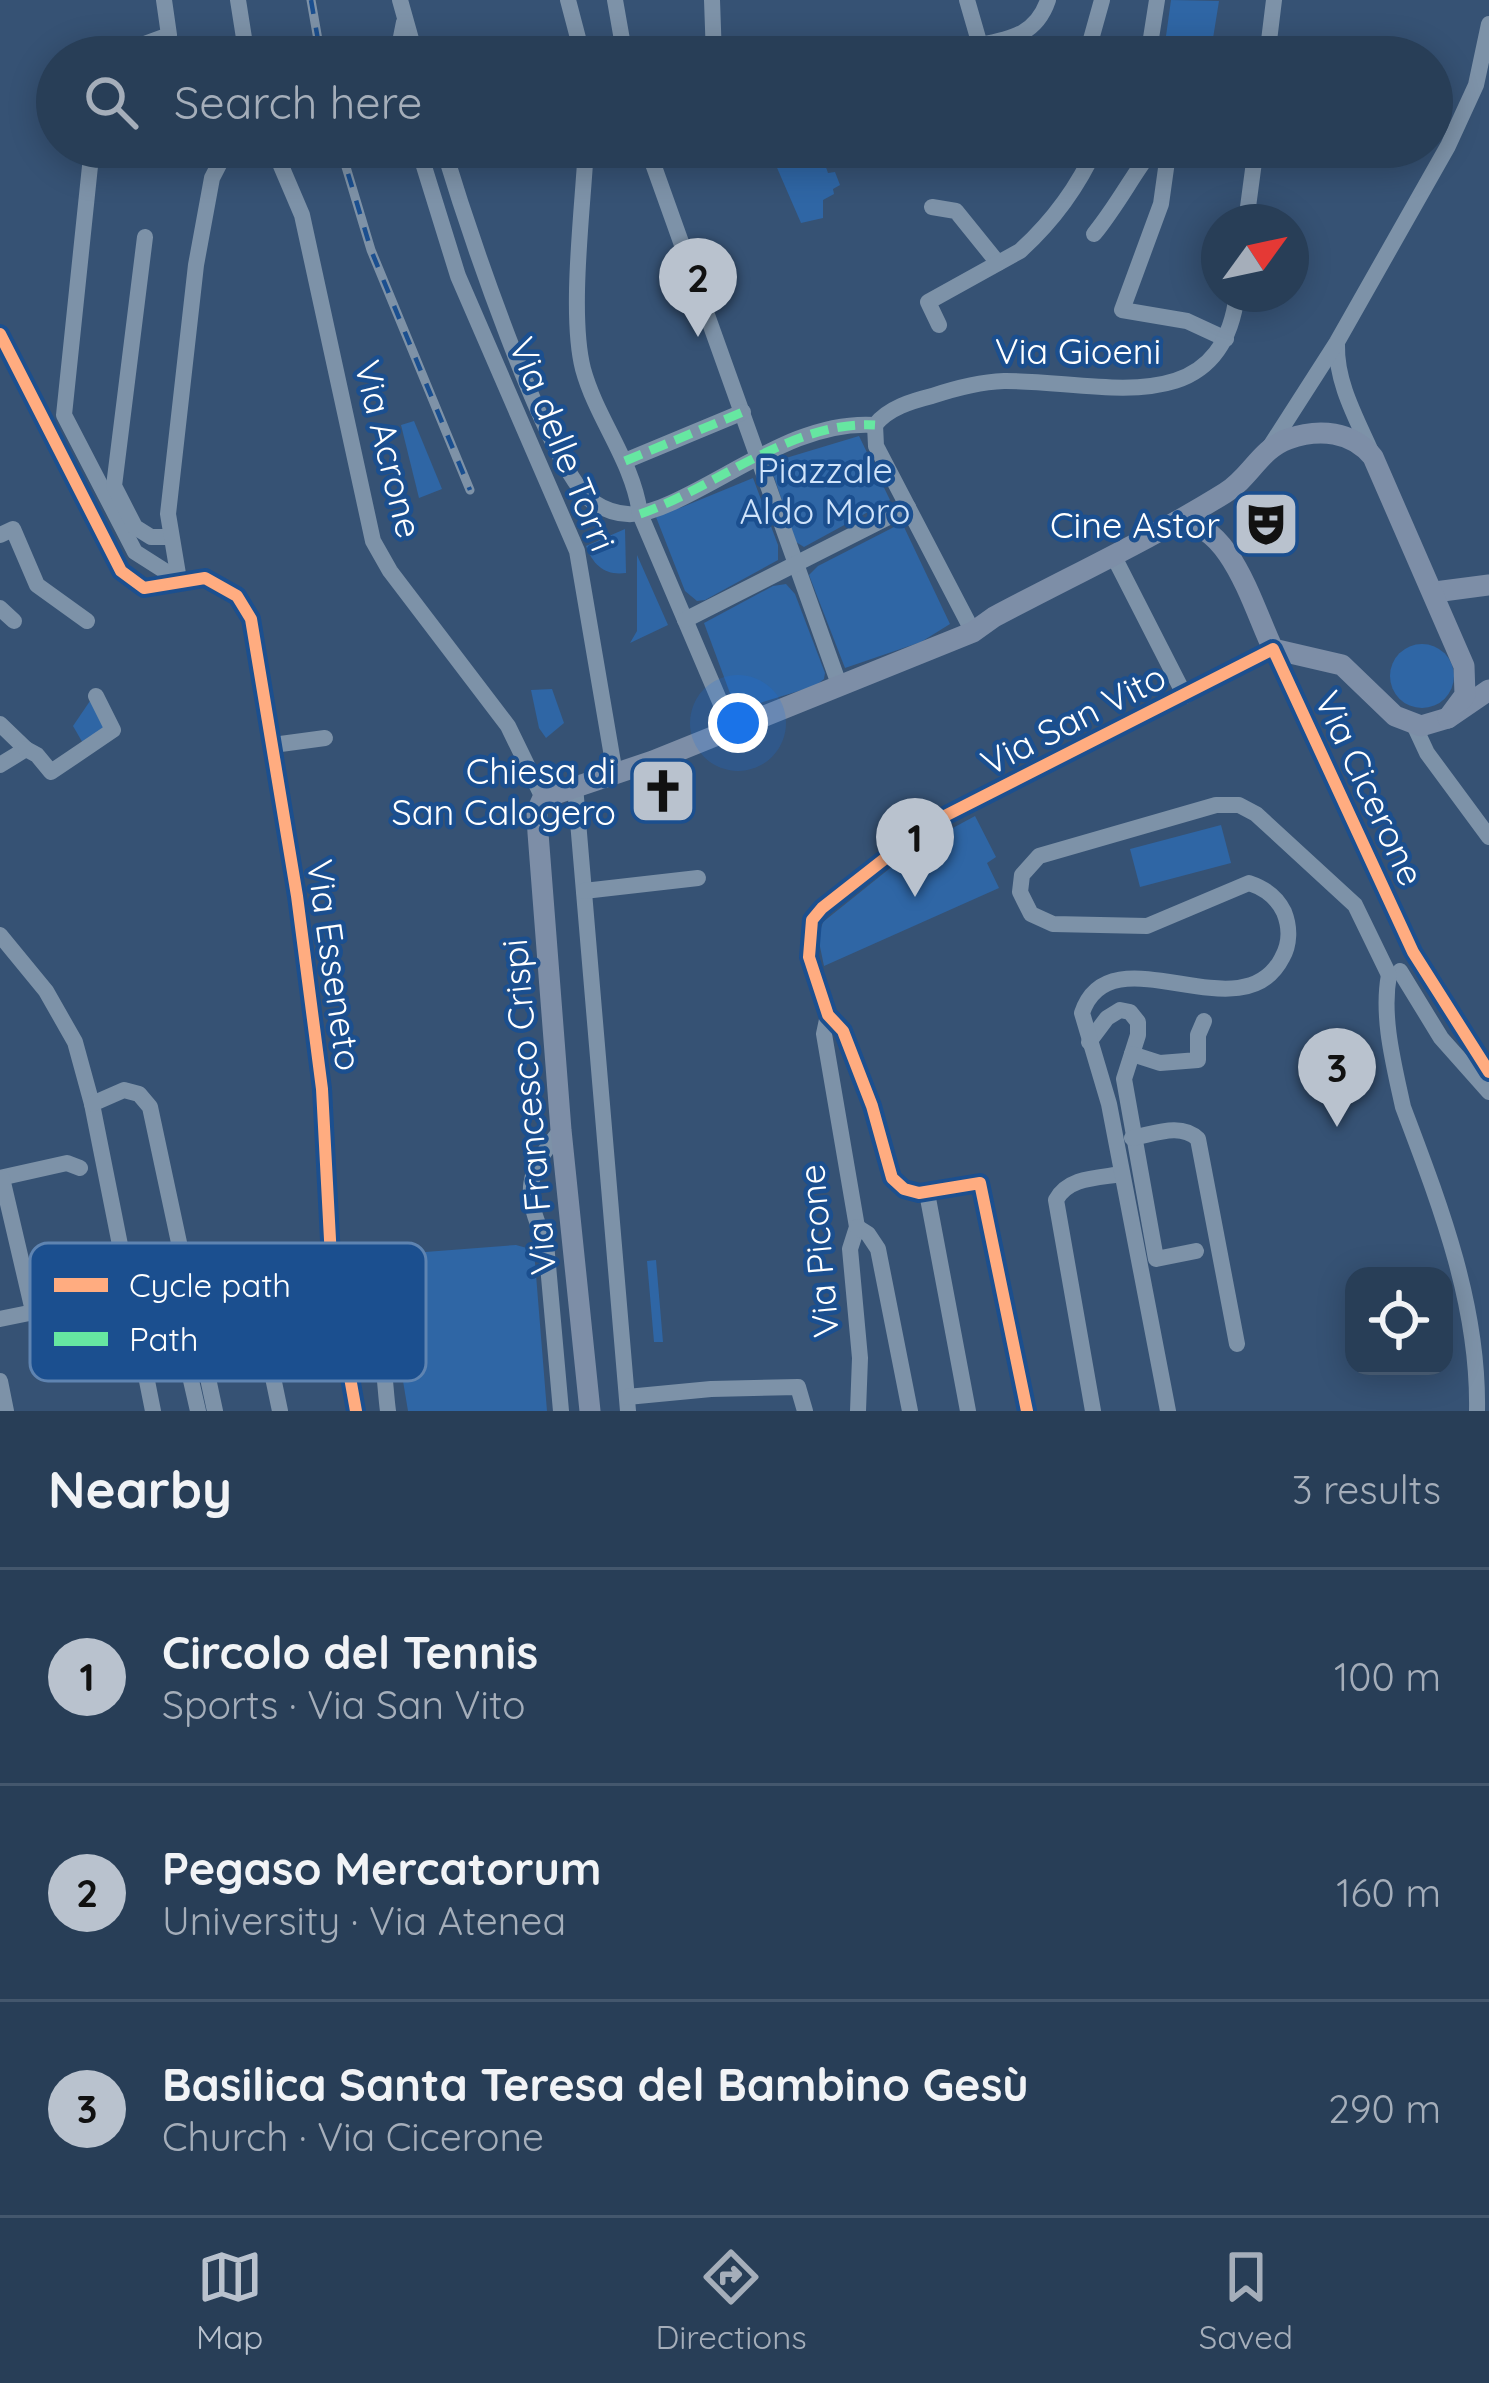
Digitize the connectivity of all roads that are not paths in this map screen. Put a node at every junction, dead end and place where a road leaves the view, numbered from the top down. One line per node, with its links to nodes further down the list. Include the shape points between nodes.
1 (164, 0): 13 (street)
2 (238, 0): 14 (street)
3 (400, 0): 11 (street)
4 (569, 0): 17 (street)
5 (615, 0): 18 (street)
6 (967, 0): 19 (street)
7 (1048, 0): 20 (street, via 1032,29)
8 (1102, 0): 21 (street)
9 (1157, 0): 22 (street)
10 (1274, 0): 23 (street)
11 (405, 21): 15 (street); 16 (street)
12 (1489, 24): 24 (street, via 1476,85)
13 (164, 36)
14 (244, 36)
15 (402, 36)
16 (410, 36)
17 (578, 36)
18 (621, 36)
19 (977, 36)
20 (1013, 36)
21 (1092, 36)
22 (1151, 36)
23 (1270, 36)
24 (1453, 135)
25 (90, 168): 62 (street, via 64,415 128,542)
26 (217, 168): 58 (street, via 196,265)
27 (282, 168): 83 (street, Via Acrone, via 302,215 373,541 508,726)
28 (425, 168): 81 (street, Via delle Torri, via 458,276 577,551)
29 (449, 168): 55 (street, via 573,482 606,508)
30 (585, 168): 52 (street, via 579,346 591,394)
31 (655, 168): 47 (street)
32 (1084, 168): 41 (street, via 1032,240)
33 (1138, 168): 39 (street)
34 (1165, 168): 45 (street, via 1161,204 1122,310 1187,321)
35 (1253, 168): 37 (street)
36 (1436, 168): 46 (street)
37 (1248, 204)
38 (932, 207): 41 (street, via 956,211)
39 (1094, 234)
40 (145, 236): 58 (street, via 114,486 135,526)
41 (998, 263): 43 (street, via 928,302)
42 (1233, 312): 45 (street)
43 (939, 326)
44 (0, 334): 62 (street, via 121,571 144,588)
45 (1226, 339): 48 (street, Via Gioeni, via 1196,374 1168,385 971,384 891,411)
46 (1337, 342): 49 (street); 51 (street, via 1344,390)
47 (743, 412): 50 (street); 52 (street)
48 (875, 425): 50 (street, via 848,423); 54 (street, via 874,440)
49 (1269, 448): 51 (main road, via 1338,434); 53 (main road)
50 (758, 455): 55 (street); 61 (street)
51 (1373, 457): 64 (main road)
52 (625, 461): 55 (street)
53 (1230, 491): 56 (main road); 59 (main road)
54 (908, 507): 61 (street); 67 (street)
55 (640, 514): 65 (street)
56 (1175, 523): 59 (main road, via 1198,525); 60 (main road)
57 (0, 536): 66 (street, via 13,529 37,585)
58 (170, 537): 62 (street)
59 (1224, 545): 68 (main road, Via Cicerone)
60 (1113, 555): 67 (main road); 72 (street)
61 (794, 564): 65 (street); 69 (street)
62 (179, 580): 78 (street, Via Esseneto, via 205,578 248,611)
63 (1489, 585): 64 (main road)
64 (1435, 592): 73 (main road, via 1467,680)
65 (685, 620): 76 (street)
66 (87, 622)
67 (973, 632): 69 (main road)
68 (1273, 650): 72 (street, Via San Vito); 75 (main road, via 1342,664); 88 (street, Via Cicerone)
69 (840, 687): 76 (main road)
70 (1489, 690): 73 (main road)
71 (96, 696): 79 (street, via 113,730 89,749 51,772)
72 (1185, 696): 90 (street, Via San Vito, via 929,824 822,908 808,940)
73 (1448, 718): 75 (main road)
74 (0, 724): 79 (street)
75 (1414, 725): 84 (street)
76 (732, 730): 81 (main road)
77 (325, 738): 78 (street)
78 (273, 745): 106 (street, Via Esseneto, via 322,1089)
79 (26, 749): 80 (street)
80 (0, 765)
81 (614, 774): 82 (main road)
82 (575, 786): 83 (main road); 86 (street)
83 (543, 798): 97 (main road, Via Francesco Crispi, via 537,819)
84 (1489, 837)
85 (698, 878): 86 (street)
86 (584, 891): 120 (street)
87 (0, 934): 96 (street, via 62,1016)
88 (1413, 952): 89 (street); 94 (street, Via Cicerone)
89 (1395, 973): 92 (street, via 1340,889 1256,814 1216,805 1039,856 1026,867 1025,908 1053,924 1147,926 1249,884 1284,913 1288,944 1271,974 1232,988 1114,980 1084,1007); 95 (street); 138 (street, via 1388,1016 1400,1093 1461,1274 1478,1358)
90 (828, 1015): 102 (street, Via San Vito, via 843,1030 892,1178); 103 (street, Via Picone, via 824,1034)
91 (1204, 1021): 93 (street, via 1198,1060 1160,1063)
92 (1089, 1042): 93 (street, via 1124,1010 1138,1022); 100 (street)
93 (1132, 1054): 98 (street, via 1124,1079)
94 (1489, 1072)
95 (1489, 1092)
96 (92, 1104): 104 (street); 105 (street, via 124,1090 150,1107)
97 (561, 1130): 128 (street, via 536,1161 530,1190 546,1243); 129 (main road, Via Francesco Crispi)
98 (1132, 1138): 107 (street, via 1156,1258); 111 (street, via 1179,1129 1198,1139)
99 (80, 1168): 101 (street, via 67,1163)
100 (1122, 1174): 136 (street, via 1072,1183 1056,1200); 137 (street)
101 (1, 1178): 108 (street)
102 (927, 1193): 134 (street); 135 (street, via 980,1184)
103 (856, 1227): 132 (street, Via Picone, via 850,1250); 133 (street, via 878,1249)
104 (119, 1243)
105 (179, 1243)
106 (329, 1243)
107 (1196, 1251)
108 (30, 1299)
109 (30, 1312): 110 (street)
110 (0, 1319)
111 (1238, 1344)
112 (0, 1381): 121 (street)
113 (147, 1381): 122 (street)
114 (191, 1381): 123 (street)
115 (209, 1381): 124 (street)
116 (274, 1381): 125 (street)
117 (351, 1381): 126 (street, Via Esseneto)
118 (383, 1381): 127 (street)
119 (752, 1388): 120 (street); 130 (street); 131 (street, via 798,1387)
120 (627, 1404)
121 (6, 1411)
122 (154, 1411)
123 (198, 1411)
124 (215, 1411)
125 (280, 1411)
126 (356, 1411)
127 (388, 1411)
128 (561, 1411)
129 (590, 1411)
130 (754, 1411)
131 (805, 1411)
132 (858, 1411)
133 (910, 1411)
134 (968, 1411)
135 (1028, 1411)
136 (1093, 1411)
137 (1168, 1411)
138 (1478, 1411)

